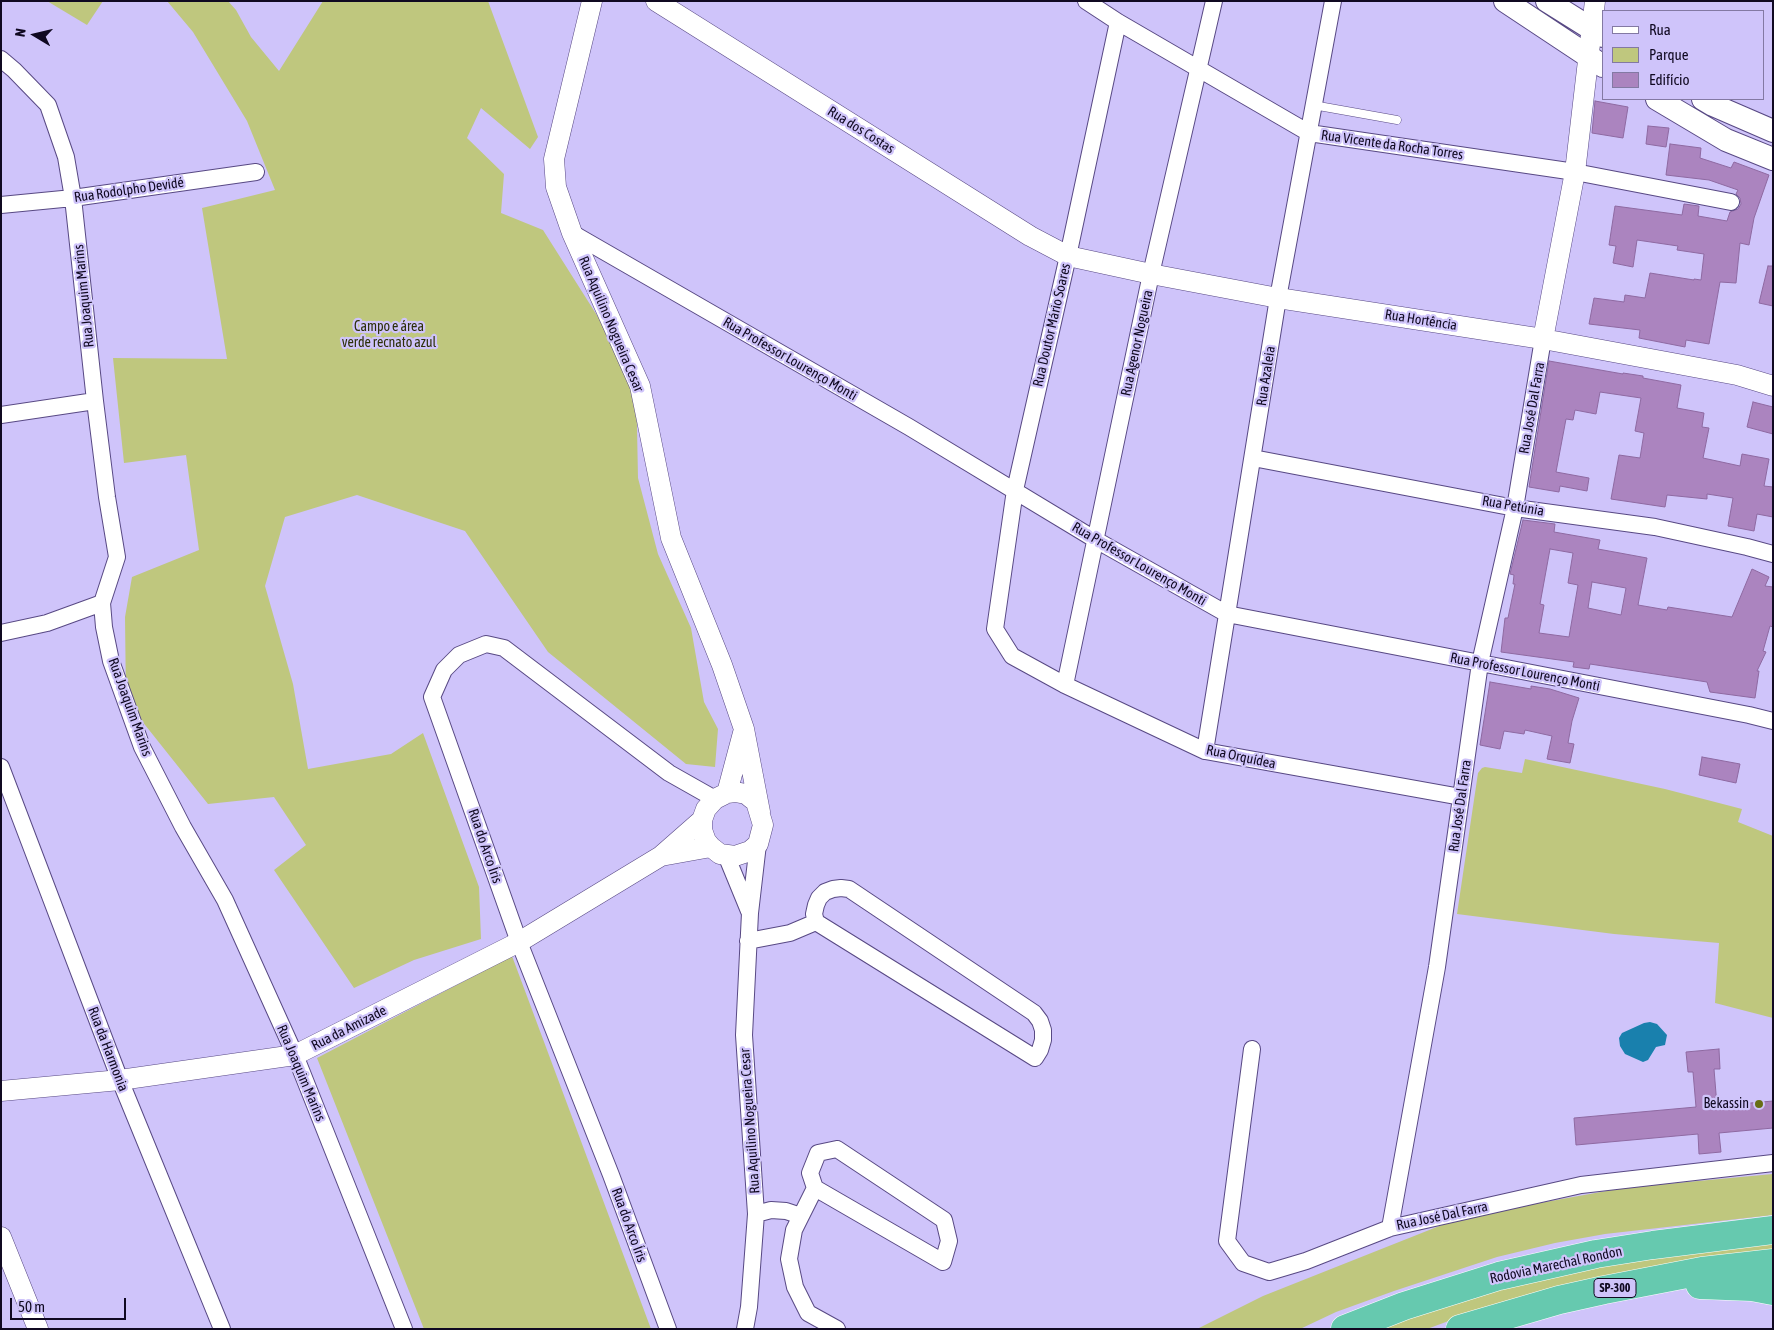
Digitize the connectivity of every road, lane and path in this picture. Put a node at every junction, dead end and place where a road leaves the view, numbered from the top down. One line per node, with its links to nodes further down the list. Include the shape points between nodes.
1 (592, 1): 26 (street, Rua Aquilino Nogueira Cesar, via 554,159 556,187)
2 (656, 1): 27 (street, Rua dos Costas, via 1030,236)
3 (1086, 1): 9 (street, Rua Vicente da Rocha Torres)
4 (1214, 1): 13 (street, Rua Agenor Nogueira)
5 (1333, 1): 16 (street, Rua Azaleia)
6 (1505, 1): 12 (main road)
7 (1546, 1): 10 (main road)
8 (1594, 1): 10 (street, Rua José Dal Farra)
9 (1118, 22): 13 (street, Rua Vicente da Rocha Torres); 27 (street, Rua Doutor Mário Soares)
10 (1597, 32): 12 (street, Rua José Dal Farra)
11 (1, 59): 23 (street, Rua Joaquim Marins, via 48,105 66,157)
12 (1596, 62): 22 (street, Rua José Dal Farra)
13 (1199, 69): 19 (street, Rua Vicente da Rocha Torres); 28 (street, Rua Agenor Nogueira)
14 (1658, 100): 20 (main road, via 1726,140)
15 (1704, 100): 18 (main road)
16 (1313, 105): 17 (lane); 19 (street, Rua Azaleia)
17 (1397, 120)
18 (1773, 131)
19 (1309, 133): 22 (street, Rua Vicente da Rocha Torres); 29 (street, Rua Azaleia)
20 (1773, 159)
21 (256, 172): 23 (street, Rua Rodolpho Devidé)
22 (1575, 172): 24 (street, Rua Vicente da Rocha Torres); 30 (street, Rua José Dal Farra)
23 (74, 198): 25 (street, Rua Rodolpho Devidé); 32 (street, Rua Joaquim Marins)
24 (1731, 202)
25 (1, 204)
26 (572, 233): 35 (street, Rua Professor Lourenço Monti); 46 (street, Rua Aquilino Nogueira Cesar, via 640,386 671,538)
27 (1068, 256): 28 (street, Rua Hortência); 35 (street, Rua Doutor Mário Soares)
28 (1151, 274): 29 (street, Rua Hortência); 37 (street, Rua Agenor Nogueira)
29 (1278, 298): 30 (street, Rua Hortência); 34 (street, Rua Azaleia)
30 (1543, 339): 31 (street, Rua Hortência, via 1737,375); 36 (street, Rua José Dal Farra)
31 (1773, 386)
32 (95, 401): 33 (street); 39 (street, Rua Joaquim Marins, via 117,557)
33 (1, 415)
34 (1254, 458): 36 (street, Rua Petúnia); 40 (street, Rua Azaleia)
35 (1015, 490): 37 (street, Rua Professor Lourenço Monti); 41 (street, Rua Doutor Mário Soares)
36 (1514, 508): 38 (street, Rua Petúnia, via 1655,528); 43 (street, Rua José Dal Farra)
37 (1096, 540): 40 (street, Rua Professor Lourenço Monti); 44 (street, Rua Agenor Nogueira)
38 (1773, 554)
39 (102, 604): 42 (street, via 47,623); 61 (street, Rua Joaquim Marins, via 112,660 142,747 225,900)
40 (1227, 614): 43 (street, Rua Professor Lourenço Monti); 47 (street, Rua Azaleia)
41 (995, 629): 44 (street, Rua Orquídea, via 1012,656)
42 (1, 633)
43 (1480, 664): 45 (street, Rua Professor Lourenço Monti); 50 (street, Rua José Dal Farra)
44 (1065, 685): 47 (street, Rua Orquídea)
45 (1772, 718)
46 (744, 729): 49 (street); 51 (street, Rua Aquilino Nogueira Cesar)
47 (1205, 751): 50 (street, Rua Orquídea)
48 (1, 767): 62 (street, Rua da Harmonia)
49 (721, 796): 51 (street, via 735,792 746,794 756,802); 52 (street, via 706,809); 59 (street, Rua do Arco Íris, via 669,773 504,648 486,644 460,655 444,670 432,697)
50 (1461, 797): 68 (street, Rua José Dal Farra, via 1437,966)
51 (760, 812): 53 (street, via 763,825)
52 (702, 820): 54 (street, via 706,841); 55 (street, Rua da Amizade)
53 (758, 844): 54 (street, via 740,855); 56 (street, Rua Aquilino Nogueira Cesar)
54 (718, 851): 55 (street, Rua da Amizade); 56 (street, Rua Aquilino Nogueira Cesar)
55 (661, 856): 59 (street, Rua da Amizade)
56 (750, 913): 58 (street, Rua Aquilino Nogueira Cesar)
57 (816, 922): 57 (street, via 1034,1058 1040,1050 1043,1030 1034,1013 849,889 833,888 819,898 814,914); 58 (street, via 790,933)
58 (748, 941): 66 (street, Rua Aquilino Nogueira Cesar, via 744,1035)
59 (518, 942): 61 (street, Rua da Amizade); 77 (street, Rua do Arco Íris, via 611,1175)
60 (1252, 1049): 68 (street, via 1227,1241 1243,1263 1269,1272)
61 (295, 1055): 62 (street, Rua da Amizade); 76 (street, Rua Joaquim Marins)
62 (120, 1080): 63 (street, Rua da Amizade); 75 (street, Rua da Harmonia)
63 (1, 1091)
64 (1773, 1163): 68 (street, Rua José Dal Farra, via 1581,1185)
65 (815, 1188): 65 (street, via 823,1193 943,1262 949,1241 944,1220 837,1149 818,1153 810,1173); 67 (street)
66 (756, 1214): 67 (street, via 771,1210); 78 (street, Rua Aquilino Nogueira Cesar)
67 (800, 1216): 79 (street, via 789,1259 794,1287 808,1312)
68 (1390, 1228)
69 (1773, 1230): 80 (highway, Rodovia Marechal Rondon, via 1624,1250 1518,1272 1458,1288)
70 (1, 1237): 74 (street)
71 (1773, 1263): 72 (highway, SP-300, via 1702,1271)
72 (1604, 1290): 73 (highway, via 1720,1285); 81 (highway, SP-300)
73 (1773, 1291)
74 (38, 1329)
75 (222, 1329)
76 (404, 1329)
77 (668, 1329)
78 (745, 1329)
79 (837, 1329)
80 (1345, 1329)
81 (1460, 1329)

